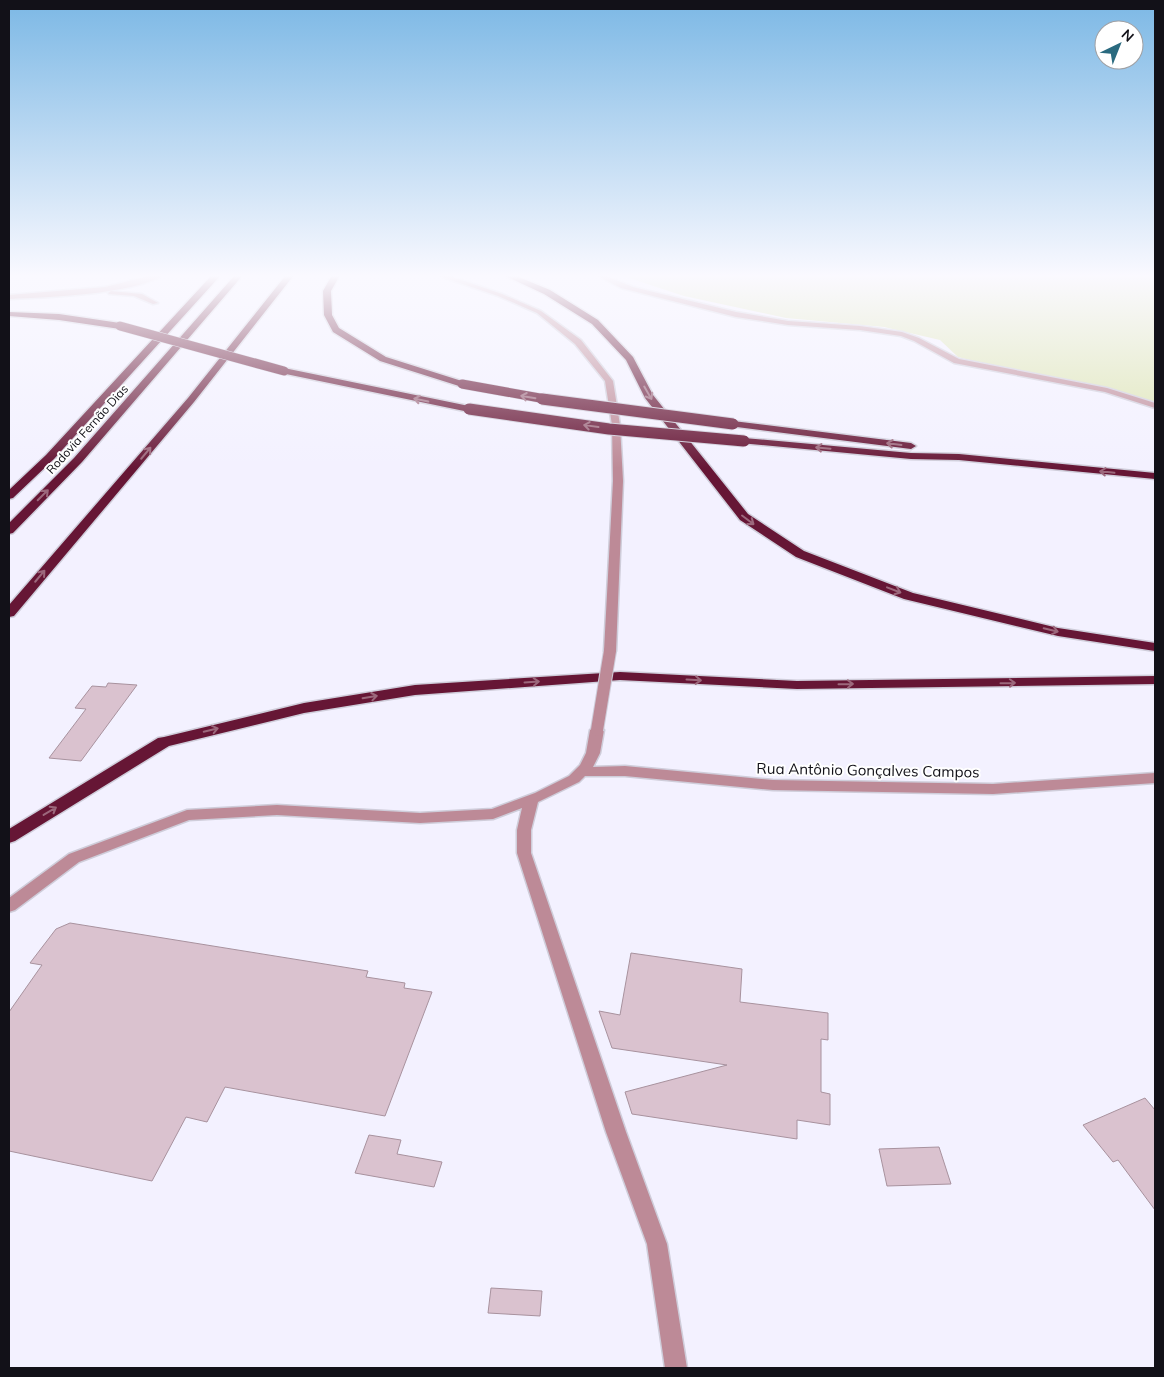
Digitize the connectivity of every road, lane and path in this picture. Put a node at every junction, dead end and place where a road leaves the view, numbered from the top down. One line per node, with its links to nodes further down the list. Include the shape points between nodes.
1 (158, 339): 12 (highway, Rodovia Fernão Dias)
2 (168, 339): 10 (highway, one-way to 2, bridge, via 911,456 609,429 469,409 284,371)
3 (184, 339): 13 (highway, Rodovia Fernão Dias, one-way to 3, via 78,460)
4 (239, 339): 14 (highway, one-way to 4)
5 (351, 339): 10 (highway, one-way to 5, bridge, via 913,446 529,397 462,384 383,359)
6 (574, 339): 17 (street, bridge, via 609,381 616,425 618,481 610,650 593,753)
7 (611, 339): 15 (highway, one-way to 15, via 630,359 648,396 744,517 800,554 909,596 1058,632)
8 (917, 339): 9 (street, via 957,361 1114,392)
9 (1155, 406)
10 (959, 457): 11 (highway, one-way to 10)
11 (1155, 476)
12 (9, 496)
13 (9, 530)
14 (9, 614)
15 (1155, 647)
16 (1155, 680): 20 (highway, one-way to 16, via 164,742 304,708 415,690 620,676 797,685)
17 (581, 772): 18 (street, Rua Antônio Gonçalves Campos, via 624,771 773,785 992,789); 19 (street, via 574,779)
18 (1155, 778)
19 (531, 800): 21 (street, via 493,814 420,818 277,810 187,815 74,858); 22 (street, via 524,830 524,853 616,1132 657,1244)
20 (9, 837)
21 (9, 906)
22 (676, 1368)

